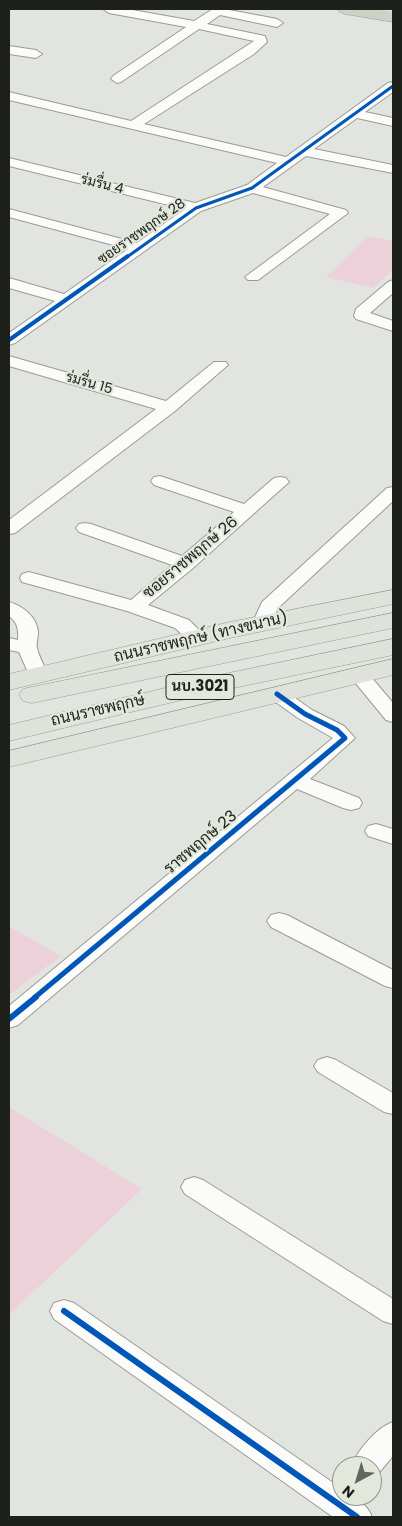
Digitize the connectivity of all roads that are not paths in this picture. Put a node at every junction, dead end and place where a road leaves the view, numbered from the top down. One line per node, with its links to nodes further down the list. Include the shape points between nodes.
1 (110, 9): 9 (street)
2 (204, 9): 6 (street)
3 (345, 9): 7 (highway)
4 (384, 9): 5 (main road)
5 (393, 10)
6 (218, 11): 8 (street); 9 (street)
7 (393, 17)
8 (277, 23)
9 (197, 25): 12 (street); 17 (street, via 257,38 261,42)
10 (9, 50): 11 (street)
11 (36, 54)
12 (117, 79)
13 (393, 86): 15 (street, ซอยราชพฤกษ์ 28)
14 (9, 96): 17 (street)
15 (355, 114): 16 (street); 18 (street, ซอยราชพฤกษ์ 28)
16 (393, 122)
17 (133, 125): 20 (street)
18 (303, 151): 20 (street, ซอยราชพฤกษ์ 28); 21 (street)
19 (9, 162): 23 (street, ร่มรื่น 4)
20 (289, 162): 22 (street, ซอยราชพฤกษ์ 28)
21 (391, 169)
22 (252, 188): 23 (street, ซอยราชพฤกษ์ 28); 26 (street, via 341,213)
23 (196, 208): 25 (street, ซอยราชพฤกษ์ 28)
24 (11, 215): 25 (street)
25 (139, 248): 29 (street, ซอยราชพฤกษ์ 28)
26 (253, 277)
27 (9, 283): 29 (street)
28 (393, 285): 30 (street, via 362,312 362,316)
29 (66, 299): 31 (street, ซอยราชพฤกษ์ 28)
30 (393, 326)
31 (9, 340)
32 (9, 362): 34 (street, ร่มรื่น 15)
33 (220, 365): 34 (street)
34 (169, 406): 40 (street)
35 (160, 481): 38 (street)
36 (280, 482): 38 (street, ซอยราชพฤกษ์ 26)
37 (393, 492): 47 (street, via 269,606)
38 (247, 511): 41 (street, ซอยราชพฤกษ์ 26)
39 (85, 528): 41 (street)
40 (9, 529)
41 (186, 564): 44 (street, ซอยราชพฤกษ์ 26)
42 (29, 578): 44 (street)
43 (393, 597): 47 (main road, ถนนราชพฤกษ์ (ทางขนาน))
44 (134, 607): 48 (street, ซอยราชพฤกษ์ 26, via 182,624)
45 (9, 608): 49 (street, via 29,626)
46 (393, 620): 57 (main road, ถนนราชพฤกษ์ / นบ.3021)
47 (262, 624): 48 (main road, ถนนราชพฤกษ์ (ทางขนาน))
48 (187, 640): 52 (main road, ถนนราชพฤกษ์ (ทางขนาน), via 130,659)
49 (18, 645): 52 (street)
50 (392, 663): 51 (main road, นบ.3021); 54 (main road, ถนนราชพฤกษ์ / นบ.3021)
51 (358, 675): 56 (main road, นบ.3021); 58 (street)
52 (39, 679): 53 (main road); 55 (main road)
53 (9, 682)
54 (224, 682): 59 (main road, ถนนราชพฤกษ์ / นบ.3021); 60 (main road, via 189,699)
55 (9, 693)
56 (277, 694): 61 (main road, นบ.3021); 62 (street, ราชพฤกษ์ 23, via 345,738)
57 (9, 700)
58 (393, 716)
59 (9, 733)
60 (9, 744)
61 (9, 759)
62 (294, 780): 63 (street); 66 (street, ราชพฤกษ์ 23)
63 (352, 803)
64 (279, 921): 65 (street)
65 (393, 980)
66 (9, 1018)
67 (327, 1066): 68 (street)
68 (393, 1105)
69 (194, 1187): 71 (street)
70 (64, 1311): 74 (street)
71 (393, 1313)
72 (393, 1435): 73 (street)
73 (375, 1456)
74 (332, 1496)

